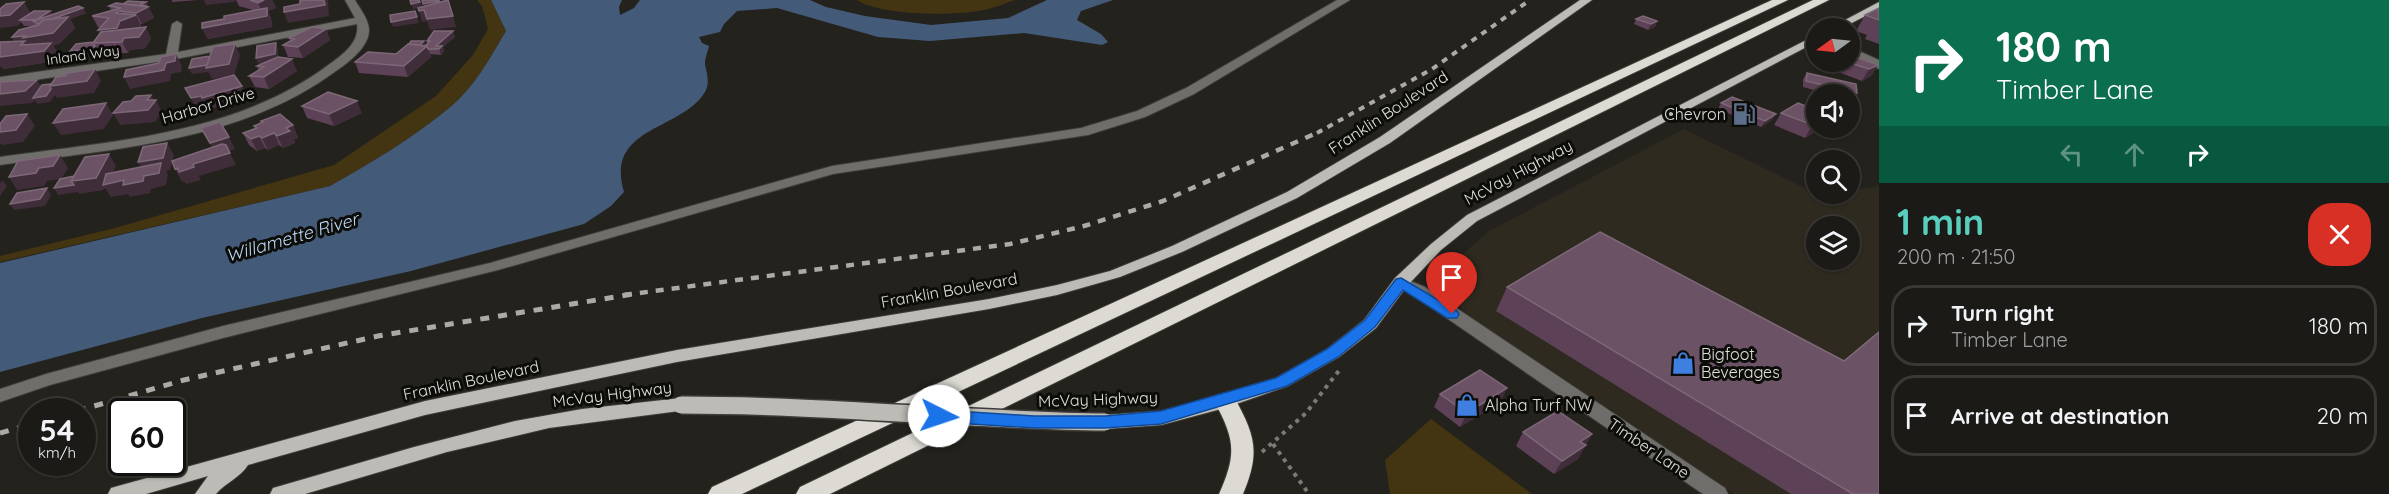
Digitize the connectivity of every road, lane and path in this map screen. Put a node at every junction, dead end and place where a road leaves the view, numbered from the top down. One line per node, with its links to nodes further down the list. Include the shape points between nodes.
1 (350, 0): 8 (street)
2 (1345, 0): 18 (street, via 1190,91 1141,114 1092,129 832,170 493,267 223,332)
3 (1587, 0): 21 (main road, Franklin Boulevard, via 1385,140 1292,195 1115,274 989,304 677,356 436,406)
4 (1782, 0): 26 (highway)
5 (1823, 0): 27 (highway)
6 (1879, 5): 7 (main road)
7 (1854, 18)
8 (361, 20): 12 (street, Inland Way); 15 (street, Harbor Drive, via 363,34 352,52 332,70 301,90 262,107 174,134)
9 (177, 24): 12 (street)
10 (1806, 43): 16 (main road, McVay Highway, via 1472,218)
11 (1860, 55): 13 (street)
12 (171, 57): 14 (street, Inland Way)
13 (1879, 65)
14 (0, 81)
15 (0, 161)
16 (1401, 282): 17 (main road, McVay Highway, via 1370,324); 30 (street, Timber Lane)
17 (1352, 338): 19 (main road, McVay Highway, via 1282,382); 20 (path, via 1346,358 1324,392)
18 (0, 396)
19 (1225, 401): 22 (highway, via 1243,432); 25 (main road, McVay Highway, bridge, via 1161,418 1105,422 1034,422 748,404 611,411 418,452)
20 (1273, 444): 22 (path); 29 (path)
21 (254, 454): 23 (main road, Franklin Boulevard); 24 (main road, Franklin Boulevard, via 216,478)
22 (1244, 466): 28 (highway)
23 (118, 494)
24 (205, 494)
25 (280, 494)
26 (720, 494)
27 (808, 494)
28 (1231, 494)
29 (1309, 494)
30 (1718, 494)

